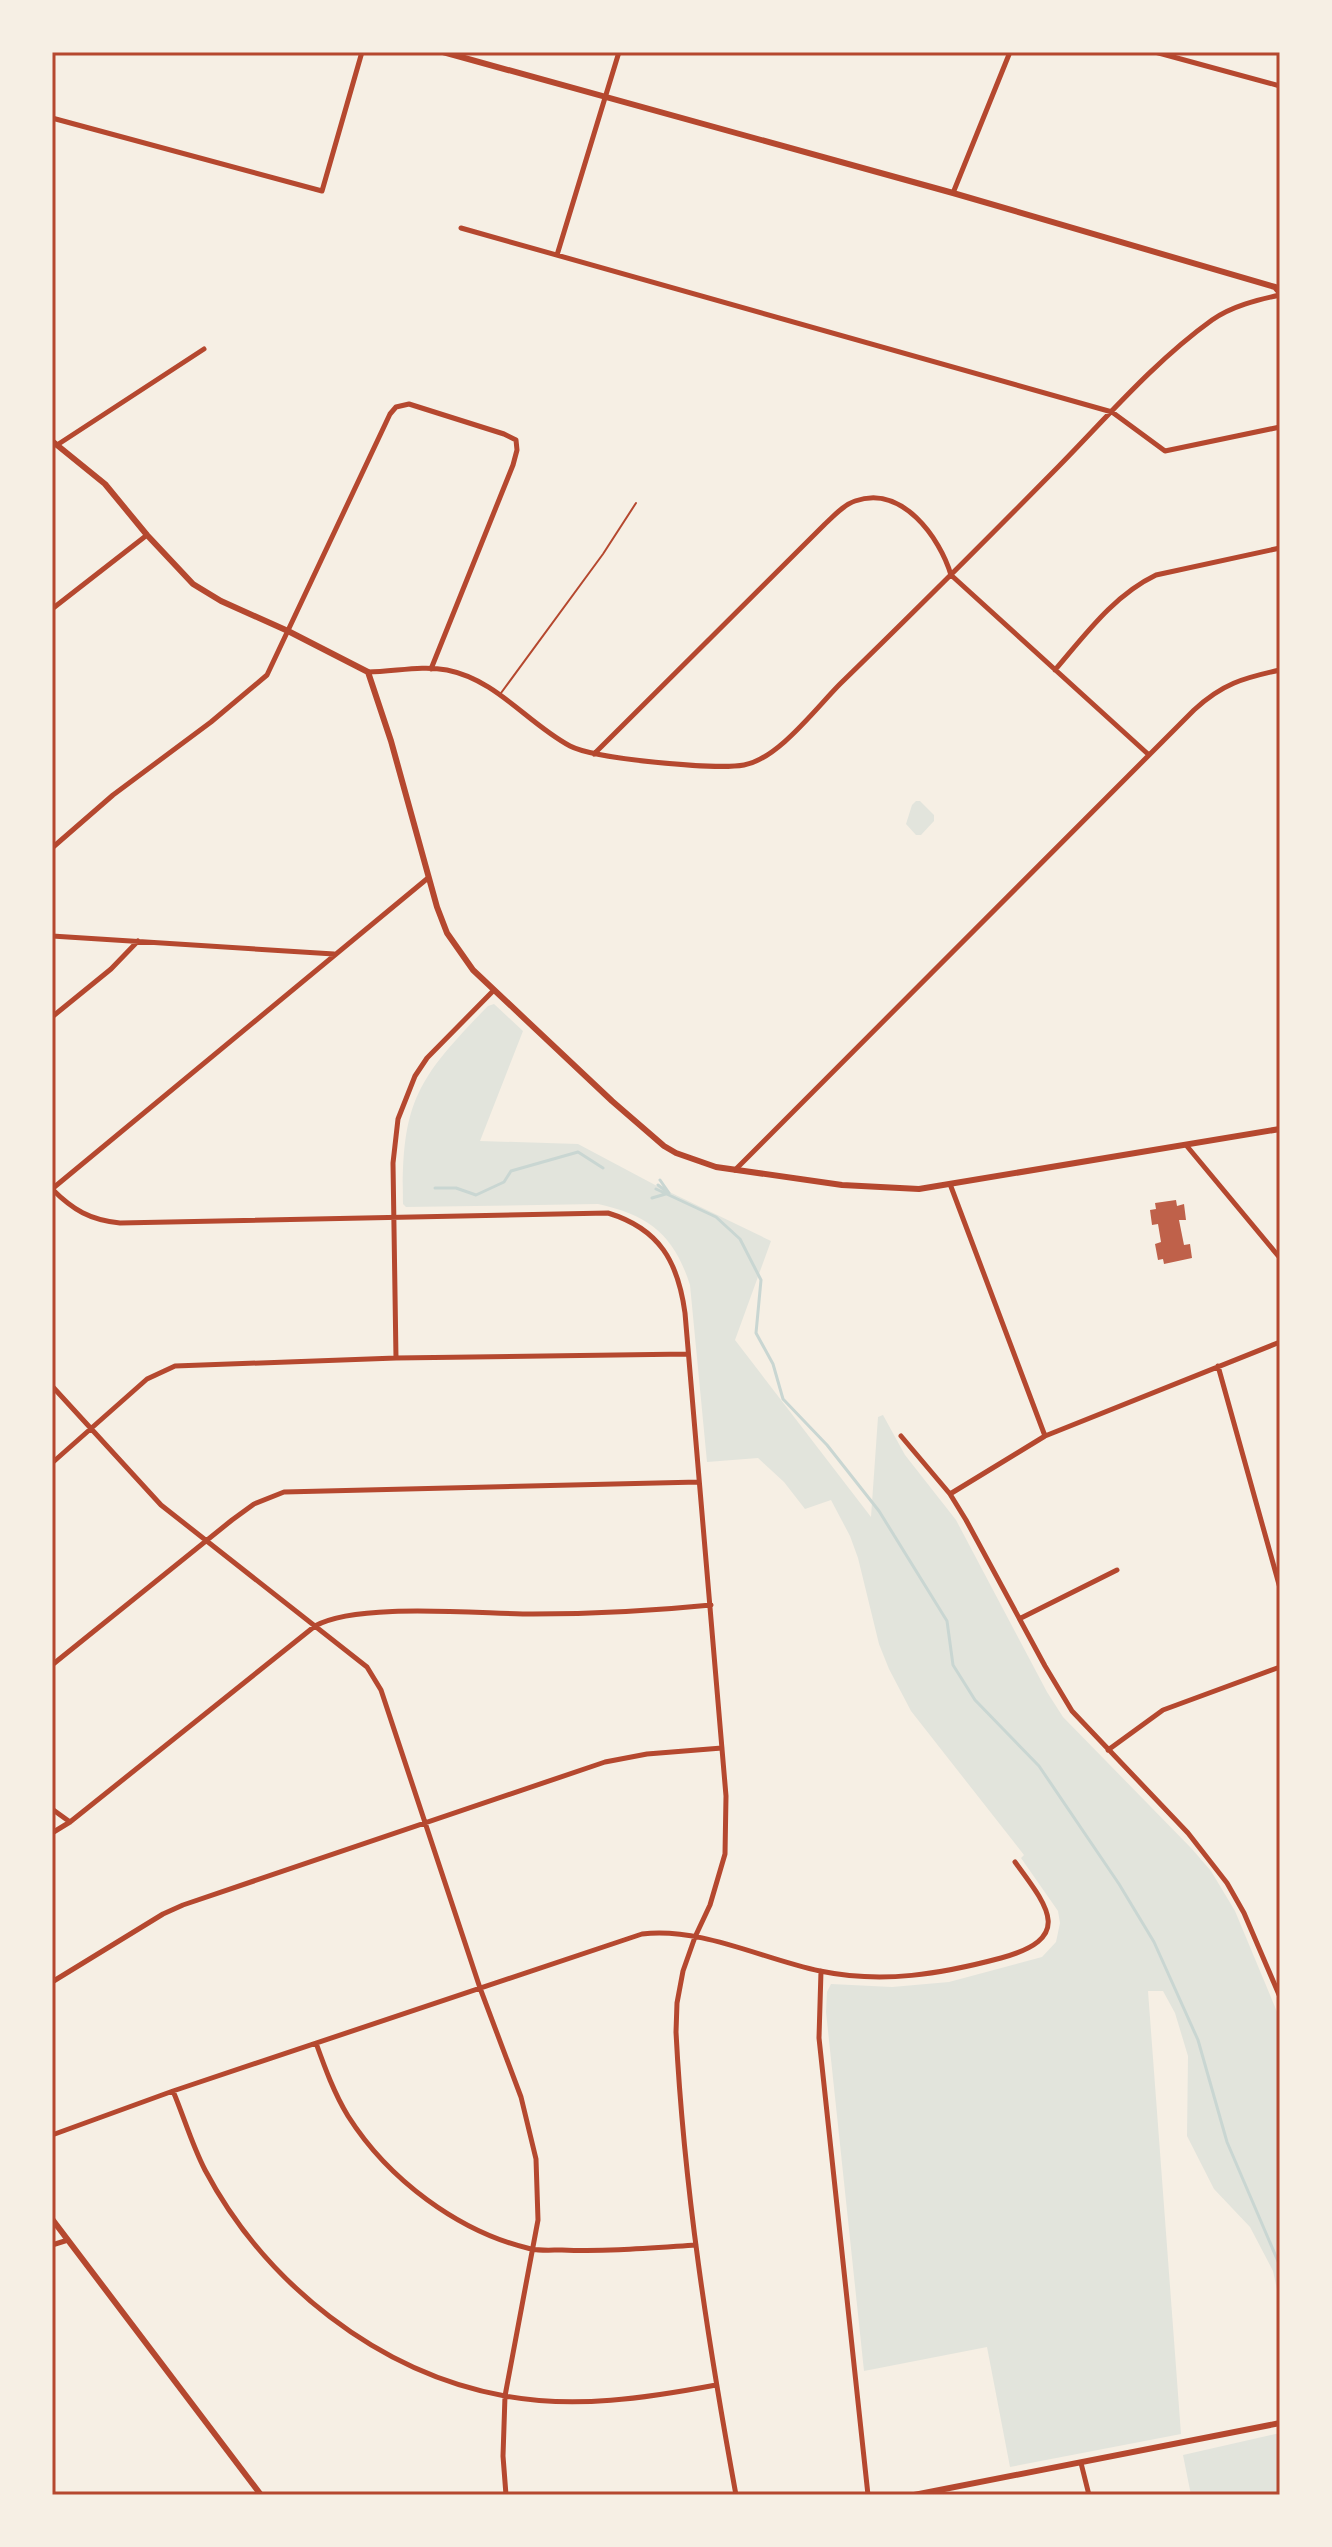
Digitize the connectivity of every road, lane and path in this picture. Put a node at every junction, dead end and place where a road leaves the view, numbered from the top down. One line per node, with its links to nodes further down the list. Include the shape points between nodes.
1 (362, 52): 8 (street, via 322,191)
2 (443, 52): 7 (street)
3 (619, 52): 7 (street)
4 (1010, 52): 9 (street)
5 (1155, 52): 6 (street)
6 (1280, 86)
7 (606, 98): 9 (street); 11 (street)
8 (52, 118)
9 (953, 193): 12 (street, via 1275,287)
10 (461, 228): 11 (street)
11 (557, 255): 14 (street)
12 (1280, 294): 14 (street, via 1214,319 1151,371)
13 (204, 349): 16 (street)
14 (1112, 412): 15 (street, via 1165,451); 20 (street)
15 (1280, 427)
16 (54, 443): 18 (street, via 105,484)
17 (636, 503): 27 (lane)
18 (147, 535): 21 (street); 22 (street, via 193,584)
19 (1280, 548): 24 (street, via 1156,575 1138,584)
20 (951, 575): 24 (street); 28 (street, via 788,737 755,762 729,766); 28 (street, via 941,549 916,516 879,500 853,501)
21 (52, 609)
22 (288, 631): 23 (street, via 390,414 402,405 418,406 504,434 517,444); 26 (street); 30 (street, via 257,685)
23 (431, 669): 26 (street); 27 (street, via 459,674)
24 (1055, 670): 29 (street)
25 (1280, 670): 29 (street, via 1223,686)
26 (368, 672): 31 (street)
27 (501, 693): 28 (street, via 569,745)
28 (594, 754)
29 (1149, 755): 39 (street)
30 (52, 848)
31 (428, 878): 34 (street); 35 (street, via 447,933)
32 (52, 936): 33 (street)
33 (138, 941): 34 (street); 36 (street)
34 (335, 954): 41 (street)
35 (494, 990): 39 (street, via 664,1146); 42 (street, via 415,1076 394,1142)
36 (52, 1017)
37 (1280, 1129): 38 (street)
38 (1186, 1144): 40 (street); 43 (street)
39 (733, 1171): 40 (street, via 870,1187)
40 (950, 1184): 51 (street)
41 (52, 1189): 42 (street, via 73,1209 100,1221)
42 (394, 1217): 45 (street, via 600,1213 639,1225 680,1279); 46 (street)
43 (1280, 1258)
44 (1280, 1342): 47 (street)
45 (688, 1354): 46 (street); 53 (street)
46 (396, 1358): 49 (street, via 175,1366 147,1379)
47 (1218, 1366): 51 (street); 57 (street)
48 (52, 1386): 49 (street)
49 (90, 1429): 52 (street); 55 (street, via 161,1505)
50 (901, 1436): 54 (street)
51 (1045, 1436): 54 (street)
52 (52, 1463)
53 (699, 1482): 55 (street, via 284,1492 254,1504); 58 (street)
54 (950, 1494): 59 (street)
55 (206, 1542): 60 (street); 61 (street)
56 (1117, 1570): 59 (street)
57 (1280, 1588)
58 (711, 1605): 60 (street, via 580,1613 352,1614); 63 (street)
59 (1021, 1618): 64 (street, via 1072,1711)
60 (315, 1626): 66 (street); 67 (street, via 374,1676)
61 (52, 1665)
62 (1280, 1667): 64 (street, via 1163,1710)
63 (722, 1748): 67 (street, via 605,1762); 70 (street, via 725,1854)
64 (1108, 1750): 74 (street, via 1220,1873 1244,1913)
65 (52, 1809): 66 (street)
66 (70, 1822): 68 (street)
67 (424, 1824): 72 (street, via 183,1905); 73 (street)
68 (52, 1833)
69 (1015, 1862): 71 (street, via 1048,1917 1045,1937 1024,1952 900,1978)
70 (695, 1937): 71 (street); 73 (street, via 656,1932 627,1937); 81 (street, via 683,1971 676,2032)
71 (821, 1971): 90 (street, via 819,2038)
72 (52, 1982)
73 (480, 1988): 75 (street); 82 (street, via 530,2126 538,2188)
74 (1280, 1997)
75 (316, 2043): 76 (street); 82 (street, via 347,2115 394,2171 454,2217)
76 (173, 2091): 77 (street); 84 (street, via 223,2201 289,2282 322,2311 405,2364)
77 (52, 2135)
78 (52, 2219): 79 (street)
79 (68, 2240): 80 (street); 87 (street)
80 (52, 2245)
81 (696, 2245): 82 (street); 83 (street)
82 (533, 2249): 84 (street)
83 (716, 2385): 84 (street, via 596,2401); 89 (street)
84 (505, 2396): 88 (street)
85 (1280, 2423): 86 (street)
86 (1081, 2463): 91 (street); 92 (street)
87 (261, 2495)
88 (506, 2495)
89 (736, 2495)
90 (868, 2495)
91 (914, 2495)
92 (1089, 2495)

